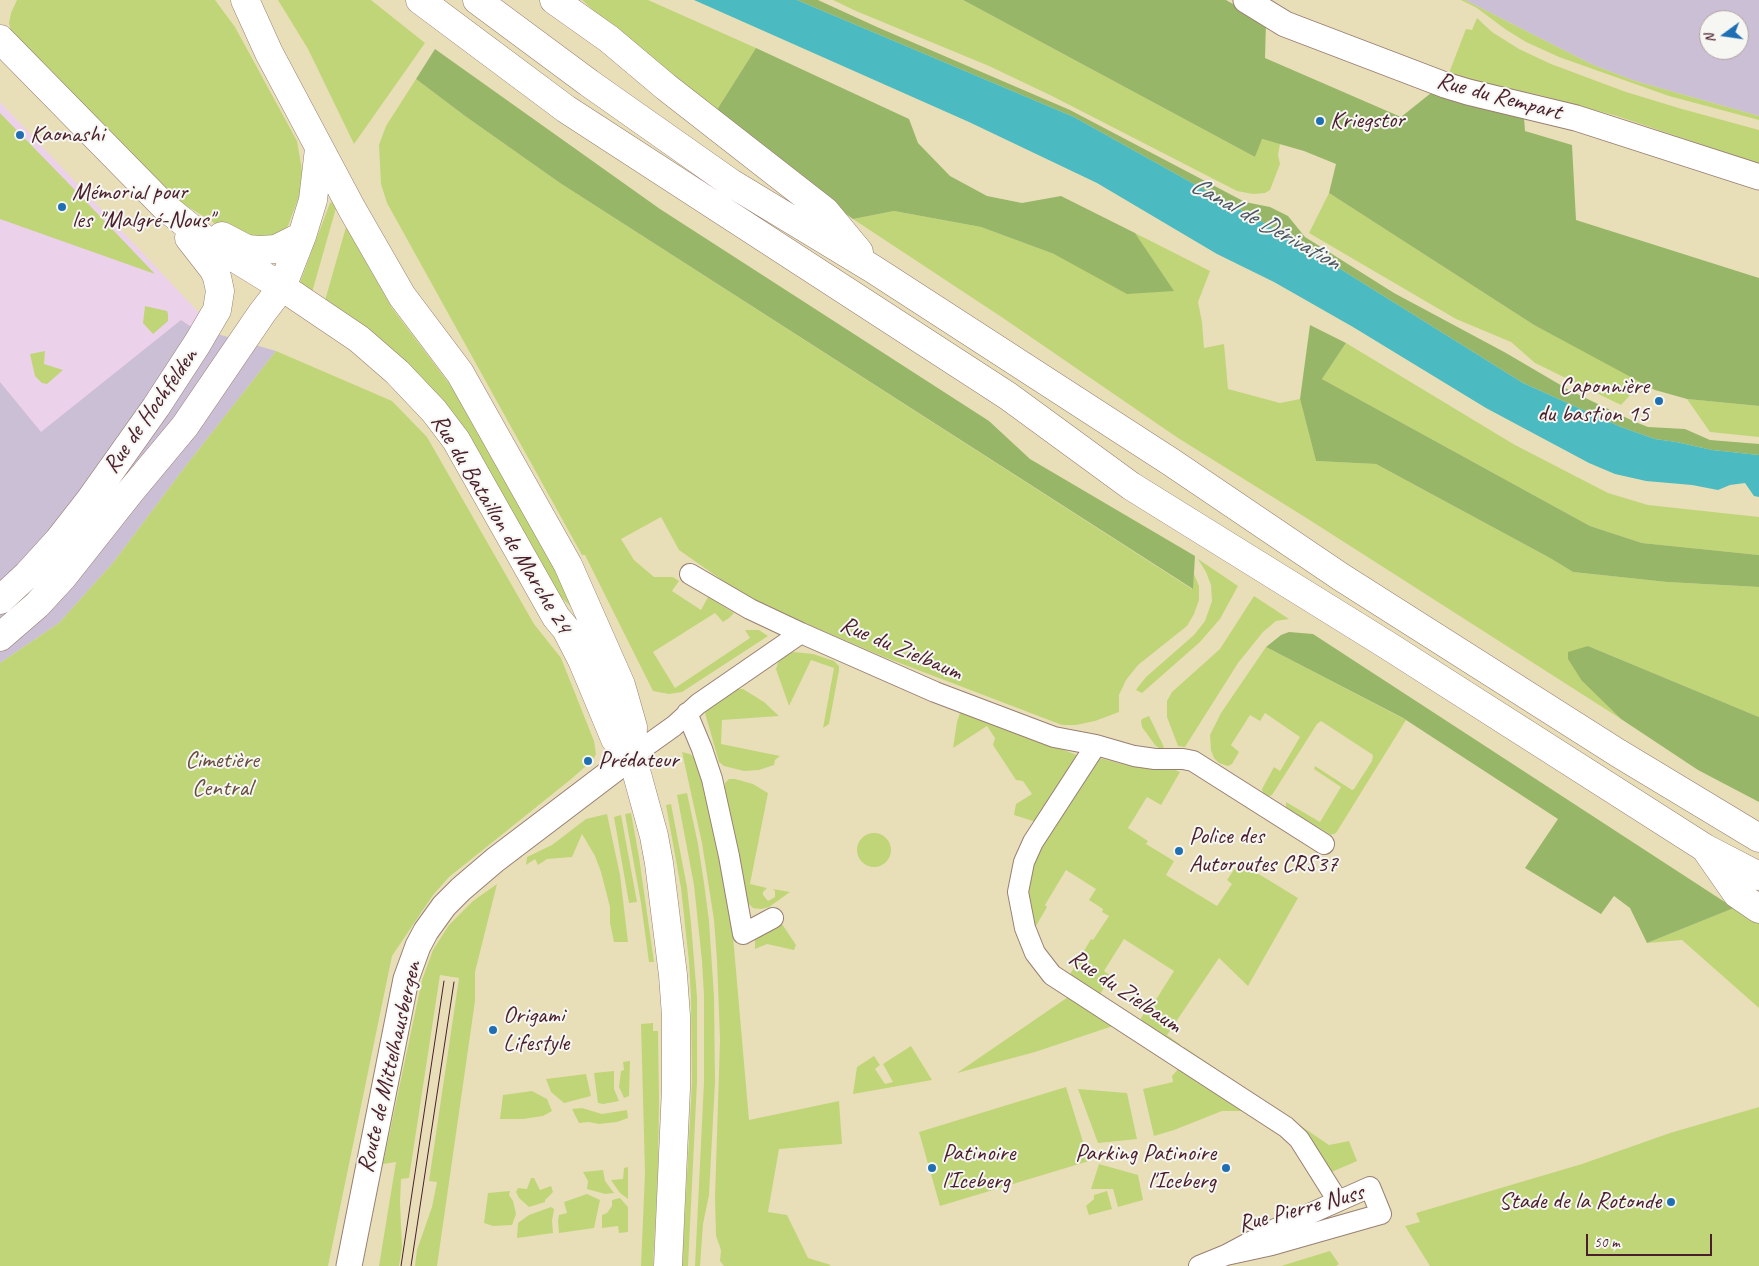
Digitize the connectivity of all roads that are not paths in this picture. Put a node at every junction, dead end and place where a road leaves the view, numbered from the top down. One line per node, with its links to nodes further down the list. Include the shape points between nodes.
1 (227, 0): 8 (main road)
2 (245, 0): 8 (main road)
3 (477, 0): 13 (main road, via 731,183)
4 (554, 0): 13 (main road, via 825,211)
5 (1246, 0): 10 (street, Rue du Rempart, via 1285,24 1446,85 1576,118)
6 (425, 3): 24 (main road, via 566,109 1008,396 1131,486)
7 (0, 39): 11 (main road)
8 (269, 53): 9 (main road)
9 (319, 149): 12 (main road, Rue de Hochfelden, via 313,200); 21 (main road, via 402,296 460,373 568,565 622,685 633,727)
10 (1759, 177)
11 (166, 208): 12 (main road, via 247,249 276,249); 14 (main road, Rue du Bataillon de Marche 24, via 207,241); 16 (main road, Rue de Hochfelden, via 214,270 220,291 217,310 161,399 90,500 27,576)
12 (302, 236): 14 (main road, Rue de Hochfelden)
13 (873, 269): 22 (main road, via 1171,462 1341,577 1626,758)
14 (282, 288): 18 (main road, Rue de Hochfelden, via 185,426 62,578); 21 (main road, Rue du Bataillon de Marche 24, via 374,351 444,423 566,629 615,739)
15 (690, 574): 17 (street, Rue du Zielbaum, via 750,609)
16 (0, 600)
17 (801, 633): 19 (street, Rue du Zielbaum); 20 (street, Rue du Zielbaum, via 935,692 1054,737)
18 (0, 637)
19 (687, 713): 21 (street, Rue du Zielbaum, via 666,733); 27 (street, via 712,779 730,856 743,934)
20 (1096, 745): 23 (street, Rue du Zielbaum, via 1134,756 1193,761); 28 (street, Rue du Zielbaum, via 1033,842 1024,862 1018,892 1025,928 1035,953 1052,975 1286,1127 1299,1139)
21 (632, 756): 30 (street, Route de Mittelhausbergen, via 474,878 444,906 426,932 402,995); 31 (main road, via 659,862 674,975 676,1088)
22 (1759, 838)
23 (1324, 844)
24 (1705, 848): 25 (main road); 26 (main road, via 1737,894)
25 (1759, 876)
26 (1759, 908)
27 (773, 918)
28 (1338, 1201): 29 (street, Rue Pierre Nuss); 29 (street, Rue Pierre Nuss, via 1370,1187 1381,1214)
29 (1226, 1255): 32 (street, Rue Pierre Nuss)
30 (349, 1266)
31 (668, 1266)
32 (1198, 1266)

